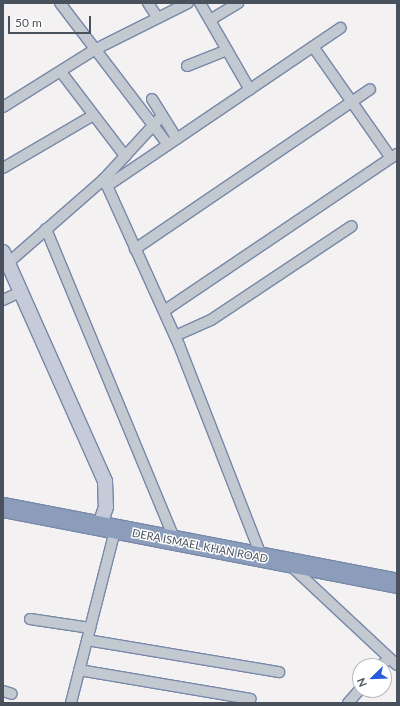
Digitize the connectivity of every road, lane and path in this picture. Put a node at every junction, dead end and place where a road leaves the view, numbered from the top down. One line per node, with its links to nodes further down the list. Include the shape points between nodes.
1 (60, 3): 10 (street)
2 (148, 3): 6 (street)
3 (188, 3): 6 (street)
4 (200, 3): 7 (street)
5 (238, 3): 7 (street)
6 (157, 17): 10 (street)
7 (210, 20): 11 (street)
8 (340, 28): 9 (street)
9 (314, 48): 15 (street); 17 (street)
10 (94, 50): 13 (street); 21 (street)
11 (227, 50): 12 (street); 15 (street)
12 (187, 66)
13 (60, 72): 18 (street); 19 (street)
14 (370, 89): 17 (street)
15 (250, 90): 22 (street)
16 (152, 99): 20 (street)
17 (351, 101): 25 (street); 30 (street)
18 (3, 107)
19 (92, 116): 24 (street); 26 (street)
20 (160, 118): 21 (street); 22 (street)
21 (153, 126): 23 (street); 24 (street)
22 (176, 139): 23 (street)
23 (168, 145): 27 (street)
24 (125, 156): 27 (street)
25 (394, 156): 34 (street)
26 (3, 168)
27 (105, 182): 29 (street); 30 (street)
28 (352, 226): 35 (street, via 211,320)
29 (46, 229): 31 (street); 38 (street)
30 (135, 249): 34 (street)
31 (5, 257): 32 (street)
32 (20, 292): 33 (street); 37 (street, via 105,481)
33 (3, 300)
34 (164, 312): 35 (street)
35 (175, 336): 39 (street)
36 (3, 507): 37 (highway, DERA ISMAEL KHAN ROAD)
37 (107, 528): 38 (highway, DERA ISMAEL KHAN ROAD); 43 (street)
38 (175, 541): 39 (highway, DERA ISMAEL KHAN ROAD)
39 (262, 558): 40 (highway, DERA ISMAEL KHAN ROAD)
40 (288, 562): 41 (highway, DERA ISMAEL KHAN ROAD); 45 (street)
41 (397, 583)
42 (30, 620): 43 (street)
43 (90, 628): 44 (street)
44 (87, 640): 46 (street); 47 (street)
45 (389, 658)
46 (80, 670): 48 (street); 49 (street)
47 (279, 672)
48 (251, 699)
49 (71, 703)

